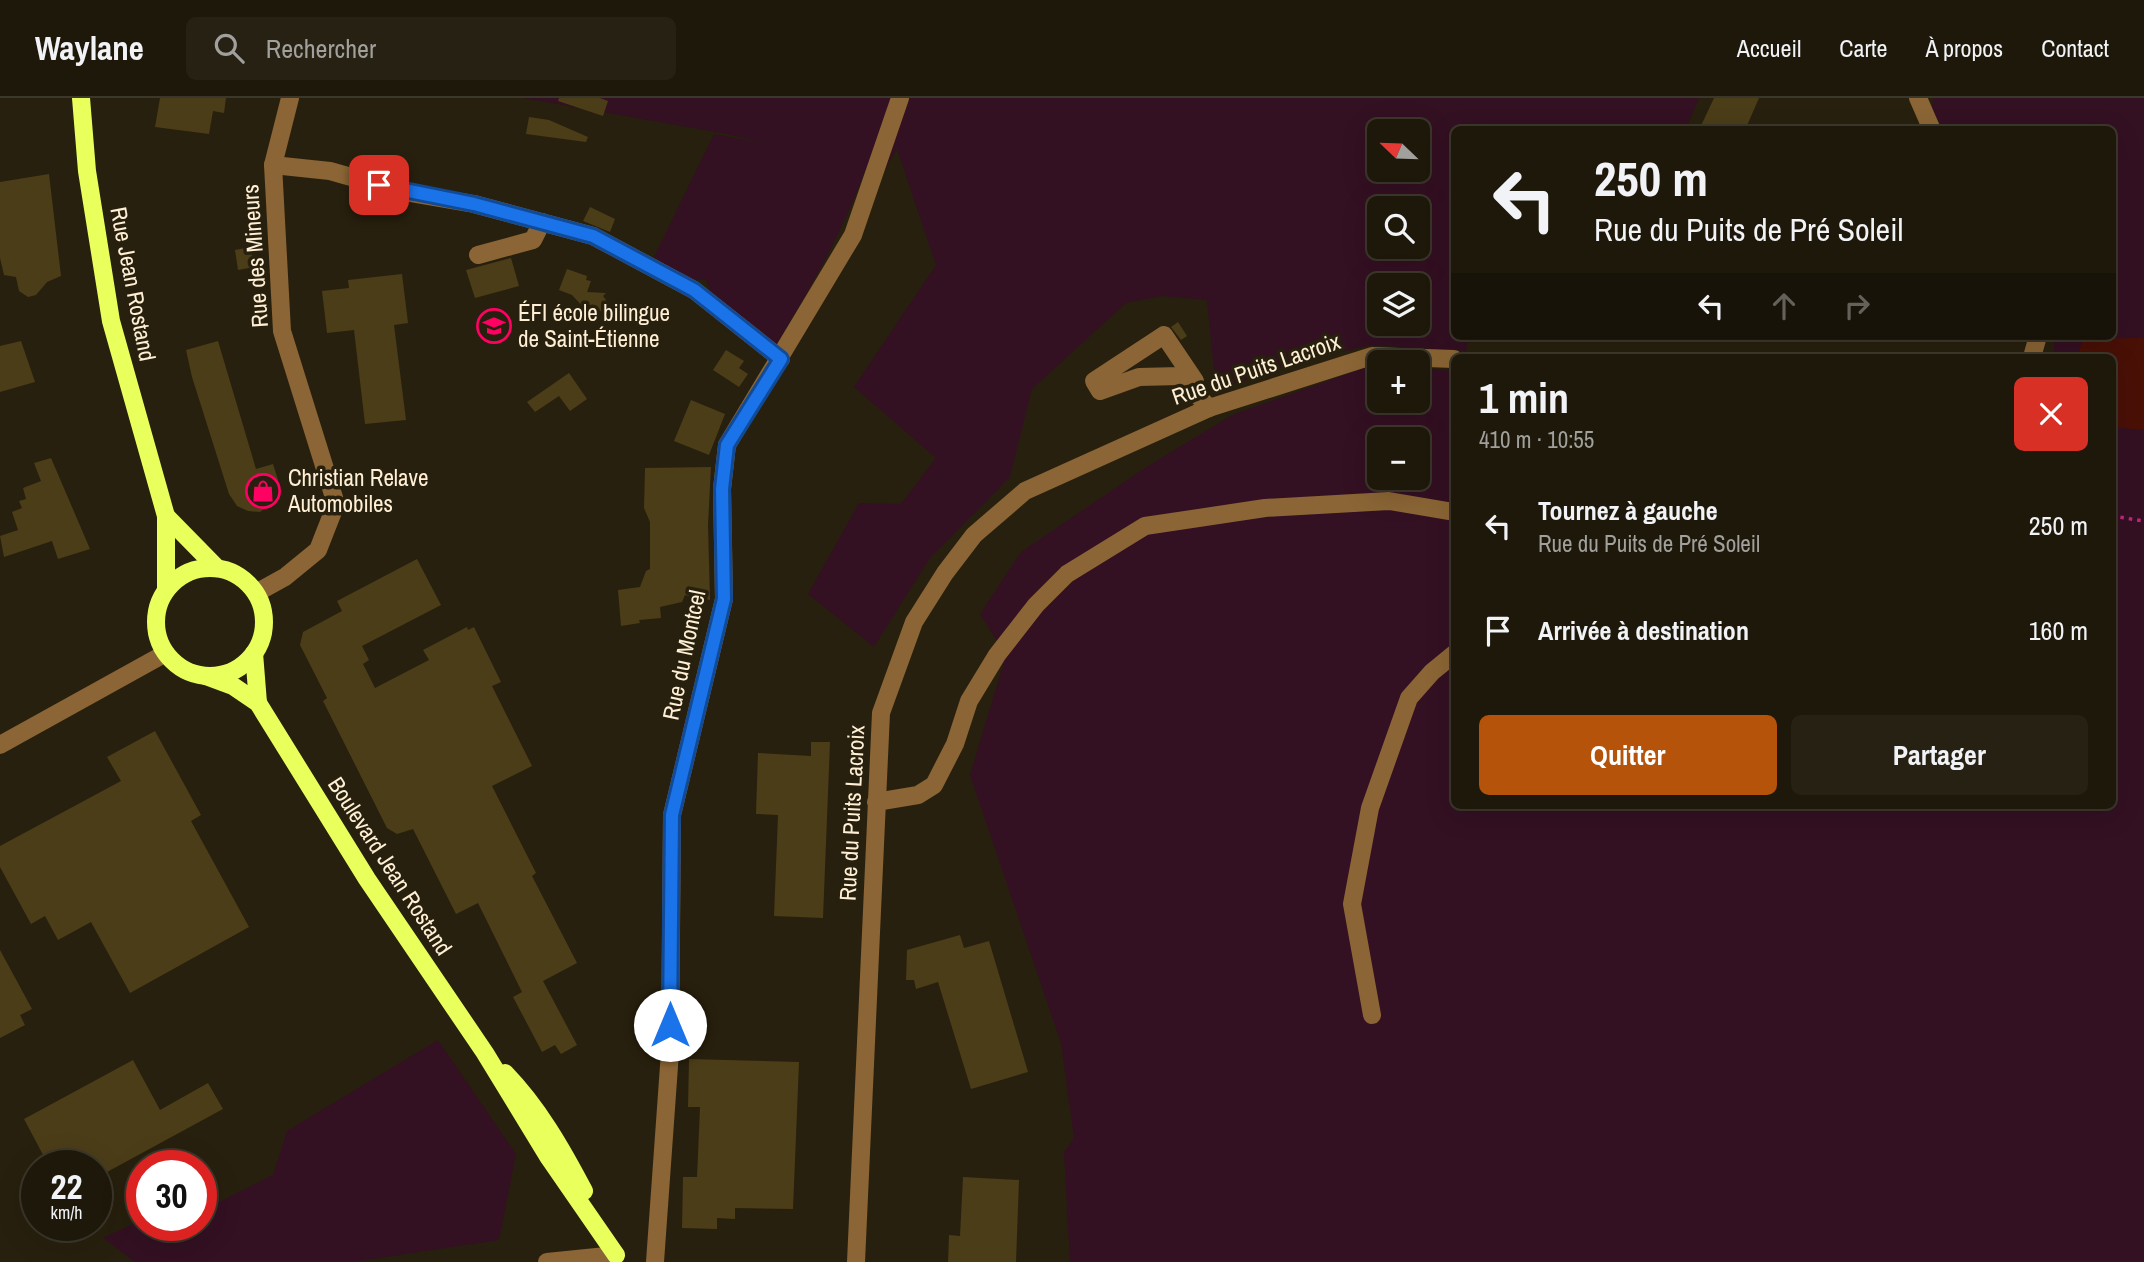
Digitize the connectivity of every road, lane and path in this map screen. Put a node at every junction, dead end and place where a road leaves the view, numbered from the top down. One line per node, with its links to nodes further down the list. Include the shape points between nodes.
1 (81, 98): 14 (main road, Rue Jean Rostand, via 87,171 111,321)
2 (290, 98): 6 (street, Rue des Mineurs)
3 (900, 98): 9 (street, Rue du Montcel, via 853,235)
4 (1919, 101): 5 (street)
5 (1930, 126)
6 (273, 165): 7 (street, via 330,171); 19 (street, Rue des Mineurs, via 282,331 337,504 318,550)
7 (542, 222): 8 (street, via 533,240); 9 (street, via 593,236 694,290)
8 (478, 255)
9 (781, 359): 30 (street, Rue du Montcel, via 727,445 722,489 724,599 672,815 670,1052)
10 (1451, 359): 12 (street, Rue du Puits Lacroix, via 1372,356)
11 (1194, 388): 11 (street, via 1195,381 1164,335 1094,380 1100,391 1139,377 1180,376); 12 (street)
12 (1209, 408): 26 (street, Rue du Puits Lacroix, via 1025,491 974,536 914,622 881,713)
13 (1451, 511): 26 (street, via 1389,501 1265,508 1145,526 1067,574 1036,606 969,701 955,744 934,785 918,795)
14 (166, 516): 17 (main road); 18 (main road)
15 (2116, 517): 16 (path)
16 (2144, 521)
17 (217, 568): 18 (main road, via 188,572); 19 (main road, via 232,572)
18 (166, 590): 20 (main road, via 156,621)
19 (256, 593): 21 (main road, via 264,623)
20 (166, 653): 23 (main road, via 183,668); 25 (street)
21 (254, 653): 23 (main road, via 233,671); 24 (main road)
22 (1451, 656): 27 (street, via 1409,698 1370,808 1352,904)
23 (206, 676): 24 (main road, via 233,686)
24 (258, 703): 28 (main road, Boulevard Jean Rostand, via 367,879)
25 (0, 745)
26 (876, 802): 31 (street, Rue du Puits Lacroix)
27 (1372, 1015)
28 (618, 1258): 29 (street)
29 (547, 1262)
30 (654, 1262)
31 (856, 1262)

